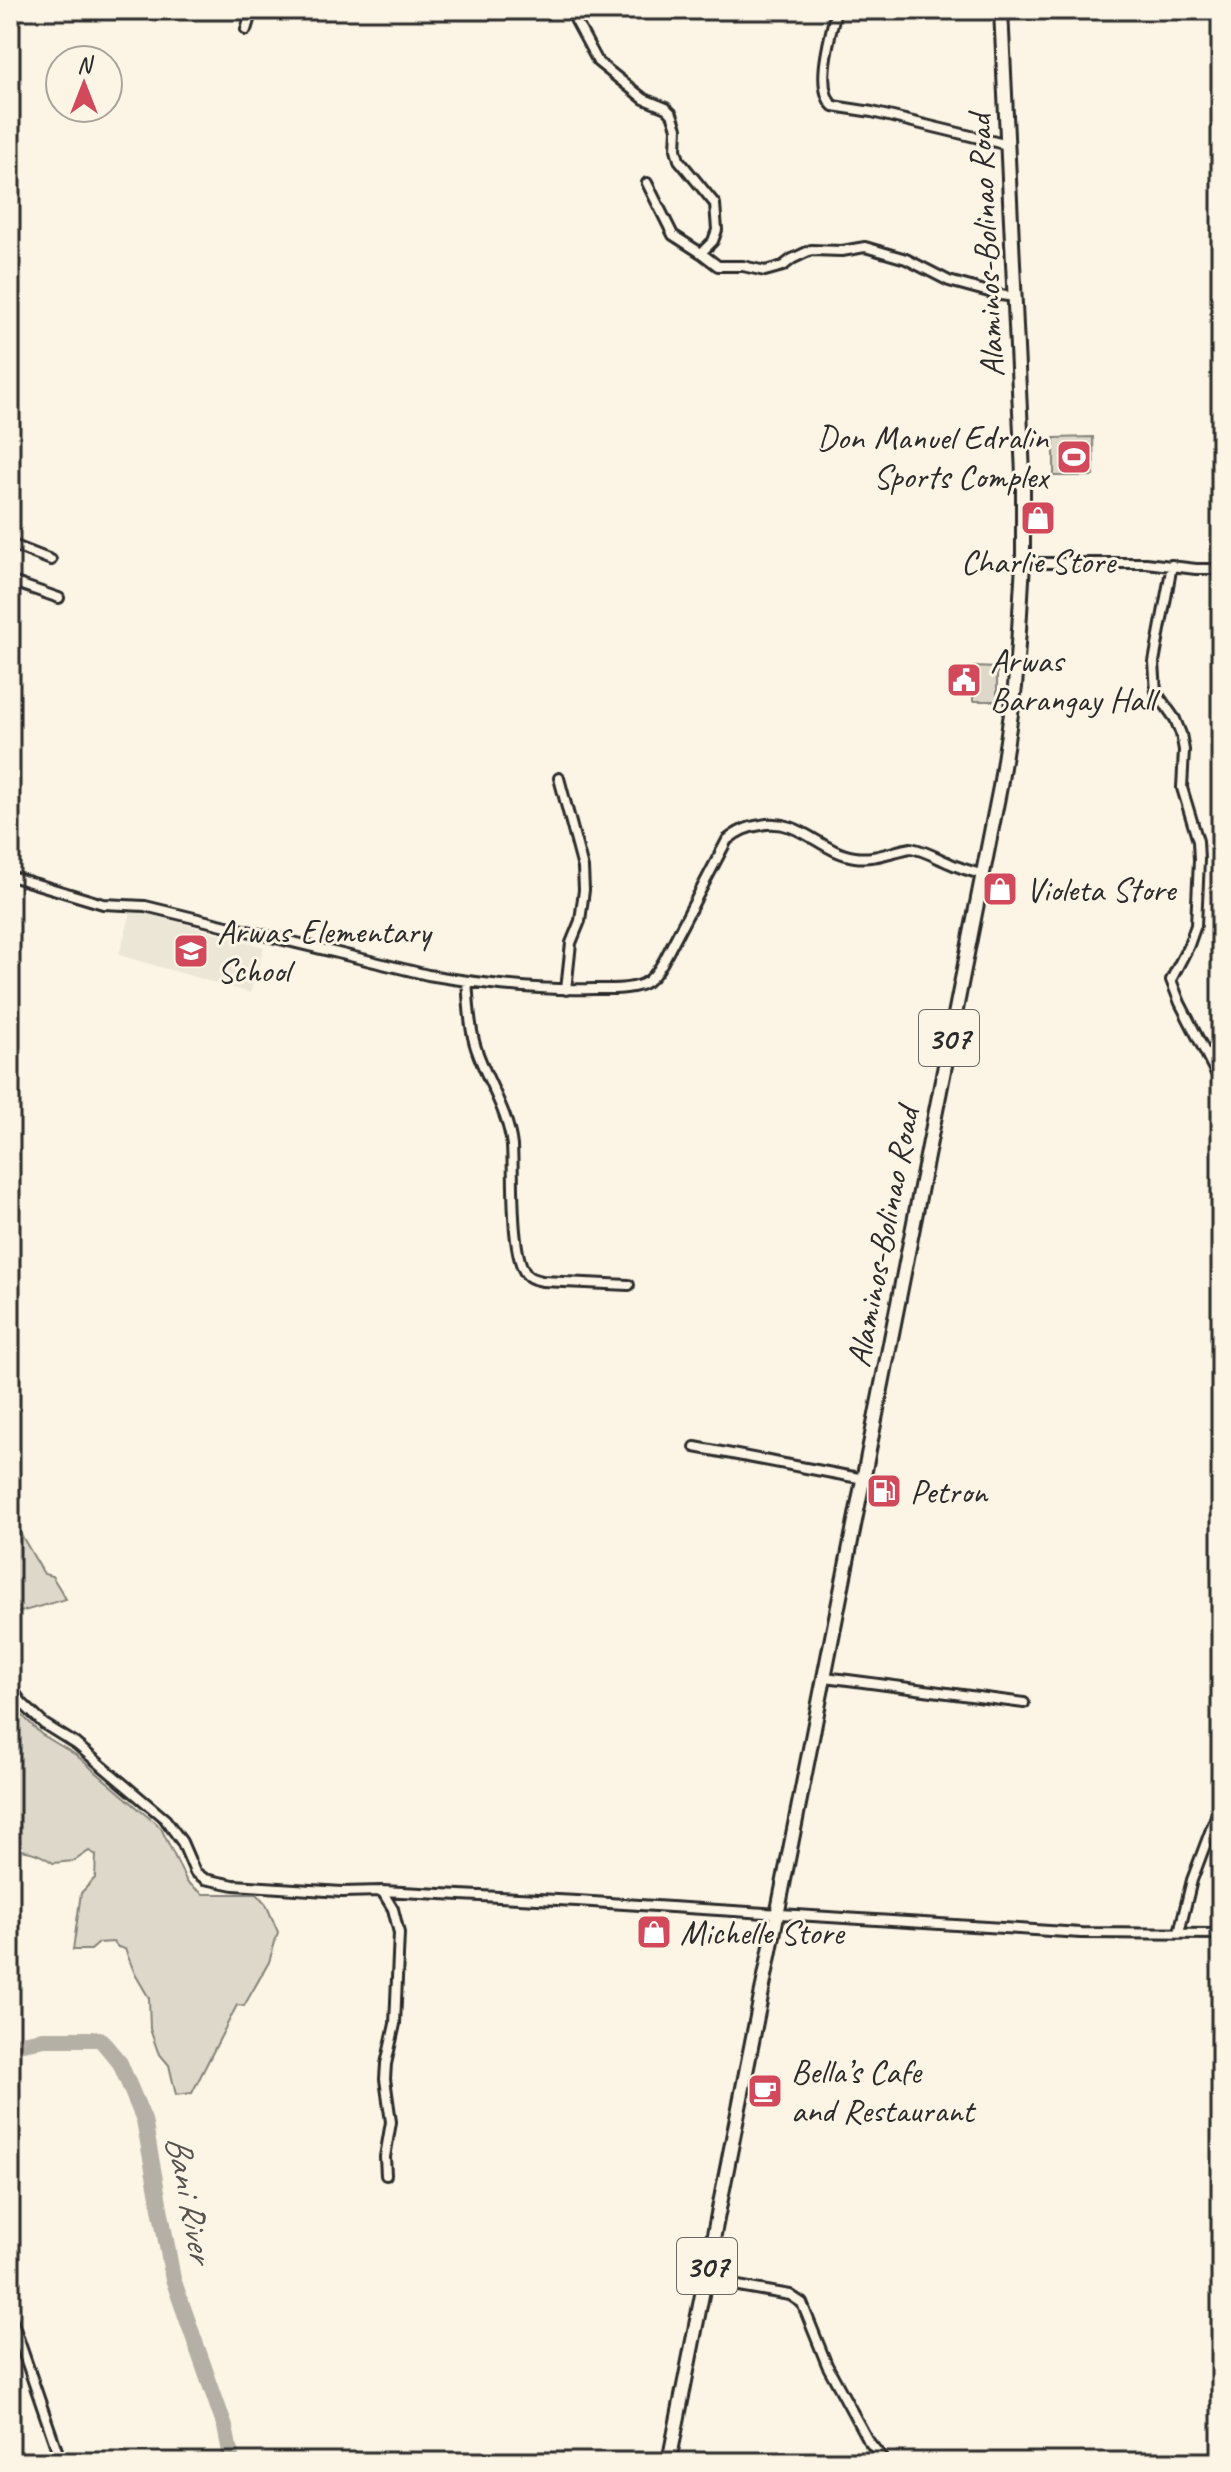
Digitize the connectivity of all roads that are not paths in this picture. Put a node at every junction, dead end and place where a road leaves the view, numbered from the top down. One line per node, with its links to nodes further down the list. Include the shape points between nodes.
1 (252, 10): 5 (street)
2 (570, 10): 8 (street, via 598,62 672,114 679,160 715,204 717,230)
3 (836, 10): 6 (street, via 824,90 833,106)
4 (1001, 10): 6 (main road, Alaminos-Bolinao Road / 307)
5 (246, 30)
6 (1008, 145): 9 (main road, Alaminos-Bolinao Road / 307)
7 (647, 183): 8 (street, via 673,235)
8 (701, 253): 9 (street, via 718,266 765,271 811,250 865,247 906,259 949,281)
9 (1016, 297): 12 (main road, Alaminos-Bolinao Road / 307)
10 (10, 544): 11 (street)
11 (51, 560)
12 (1023, 563): 13 (street); 18 (main road, Alaminos-Bolinao Road / 307, via 1015,687)
13 (1172, 565): 14 (street); 22 (street, via 1153,677 1181,734 1182,788 1199,860 1196,925 1171,980)
14 (1221, 569)
15 (10, 581): 16 (street)
16 (59, 598)
17 (559, 778): 21 (street, via 584,890)
18 (981, 874): 21 (street, via 911,848 858,858 797,828 779,823 753,826 727,840 657,973 646,983); 25 (main road, Alaminos-Bolinao Road / 307)
19 (10, 876): 20 (street, via 103,904 170,910)
20 (467, 981): 21 (street); 23 (street, via 476,1048 509,1124 523,1271 542,1281)
21 (566, 990)
22 (1221, 1083)
23 (629, 1285)
24 (695, 1447): 25 (street)
25 (864, 1479): 26 (main road, Alaminos-Bolinao Road / 307)
26 (825, 1677): 28 (street); 31 (main road, Alaminos-Bolinao Road / 307)
27 (10, 1686): 30 (street, via 44,1724 76,1744 165,1819 195,1872 205,1879)
28 (1024, 1703)
29 (1216, 1816): 32 (street)
30 (382, 1891): 31 (street); 34 (street, via 399,1933 395,2024 385,2079 391,2122)
31 (776, 1913): 32 (street, via 1081,1933); 35 (main road, Alaminos-Bolinao Road / 307)
32 (1179, 1933): 33 (street)
33 (1221, 1934)
34 (386, 2175)
35 (704, 2280): 37 (street, via 798,2299 827,2365); 39 (main road, Alaminos-Bolinao Road / 307)
36 (10, 2314): 38 (street)
37 (883, 2459)
38 (61, 2462)
39 (669, 2462)

